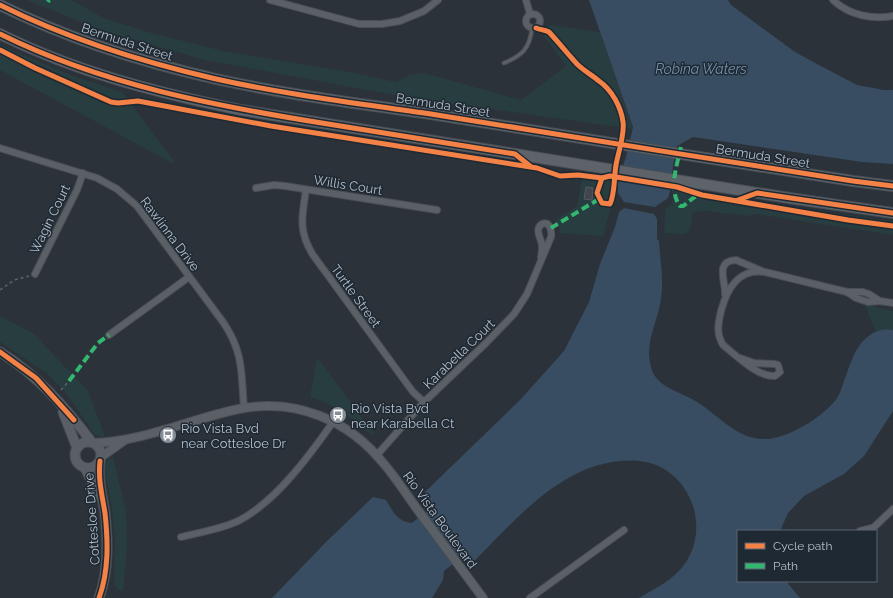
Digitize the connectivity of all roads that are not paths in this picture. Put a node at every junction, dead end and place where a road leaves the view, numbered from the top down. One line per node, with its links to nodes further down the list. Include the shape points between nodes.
1 (270, 0): 2 (street, via 359,24 400,21 424,11)
2 (438, 0)
3 (526, 0): 6 (street)
4 (833, 0): 7 (street, via 858,15 874,18)
5 (0, 5): 13 (main road, Bermuda Street, via 89,42 154,64 217,79)
6 (530, 14): 8 (street, via 525,22); 8 (street, via 535,14 540,20 538,26)
7 (893, 16)
8 (532, 28): 10 (lane, via 527,47)
9 (0, 34): 17 (main road, via 58,59 142,87 241,110)
10 (504, 63)
11 (0, 148): 12 (street, Rawlinna Drive)
12 (83, 173): 21 (street, Wagin Court); 22 (street, Rawlinna Drive, via 117,189 137,206)
13 (893, 186)
14 (256, 188): 15 (street, Willis Court, via 274,185)
15 (306, 190): 16 (street, Willis Court); 29 (street, Turtle Street, via 302,223 304,238 312,255 413,392)
16 (438, 210)
17 (893, 213)
18 (541, 258): 18 (street, Karabella Court, via 542,244 538,228 545,224 549,225 552,232); 29 (street, Karabella Court, via 527,294 514,314)
19 (722, 270): 20 (street, via 726,263 736,260); 23 (street, via 727,280); 24 (street)
20 (765, 272): 23 (street, via 752,272); 25 (street, via 847,292 868,302)
21 (35, 274)
22 (189, 277): 26 (street); 31 (street, Rawlinna Drive, via 234,340 240,360)
23 (736, 280): 24 (street)
24 (724, 298): 28 (street, via 718,322 718,335 723,345)
25 (893, 303)
26 (109, 335)
27 (0, 352): 30 (main road, via 36,378)
28 (740, 358): 28 (street, via 754,363 776,364 780,372 775,376 768,376)
29 (424, 402): 36 (street, Karabella Court)
30 (60, 405): 34 (main road); 35 (main road)
31 (244, 408): 32 (street, Rio Vista Boulevard, via 292,408); 33 (street, Rio Vista Boulevard)
32 (333, 422): 36 (street, Rio Vista Boulevard, via 356,436); 43 (street, via 305,461 252,513 231,524)
33 (125, 440): 34 (street, Rio Vista Boulevard); 37 (street, Rio Vista Boulevard)
34 (93, 442): 35 (main road, via 83,442); 37 (main road, via 100,449)
35 (77, 448): 38 (main road, via 75,459)
36 (376, 456): 44 (street, Rio Vista Boulevard)
37 (101, 459): 38 (main road, via 94,467); 39 (main road, Cottesloe Drive, via 99,479)
38 (85, 468): 39 (main road, Cottesloe Drive)
39 (103, 502): 45 (main road, Cottesloe Drive, via 107,559 104,585)
40 (893, 510): 42 (street)
41 (624, 530): 48 (street)
42 (871, 530)
43 (181, 537)
44 (455, 564): 46 (street, Rio Vista Boulevard); 47 (street, Rio Vista Boulevard)
45 (99, 598)
46 (478, 598)
47 (483, 598)
48 (530, 598)

